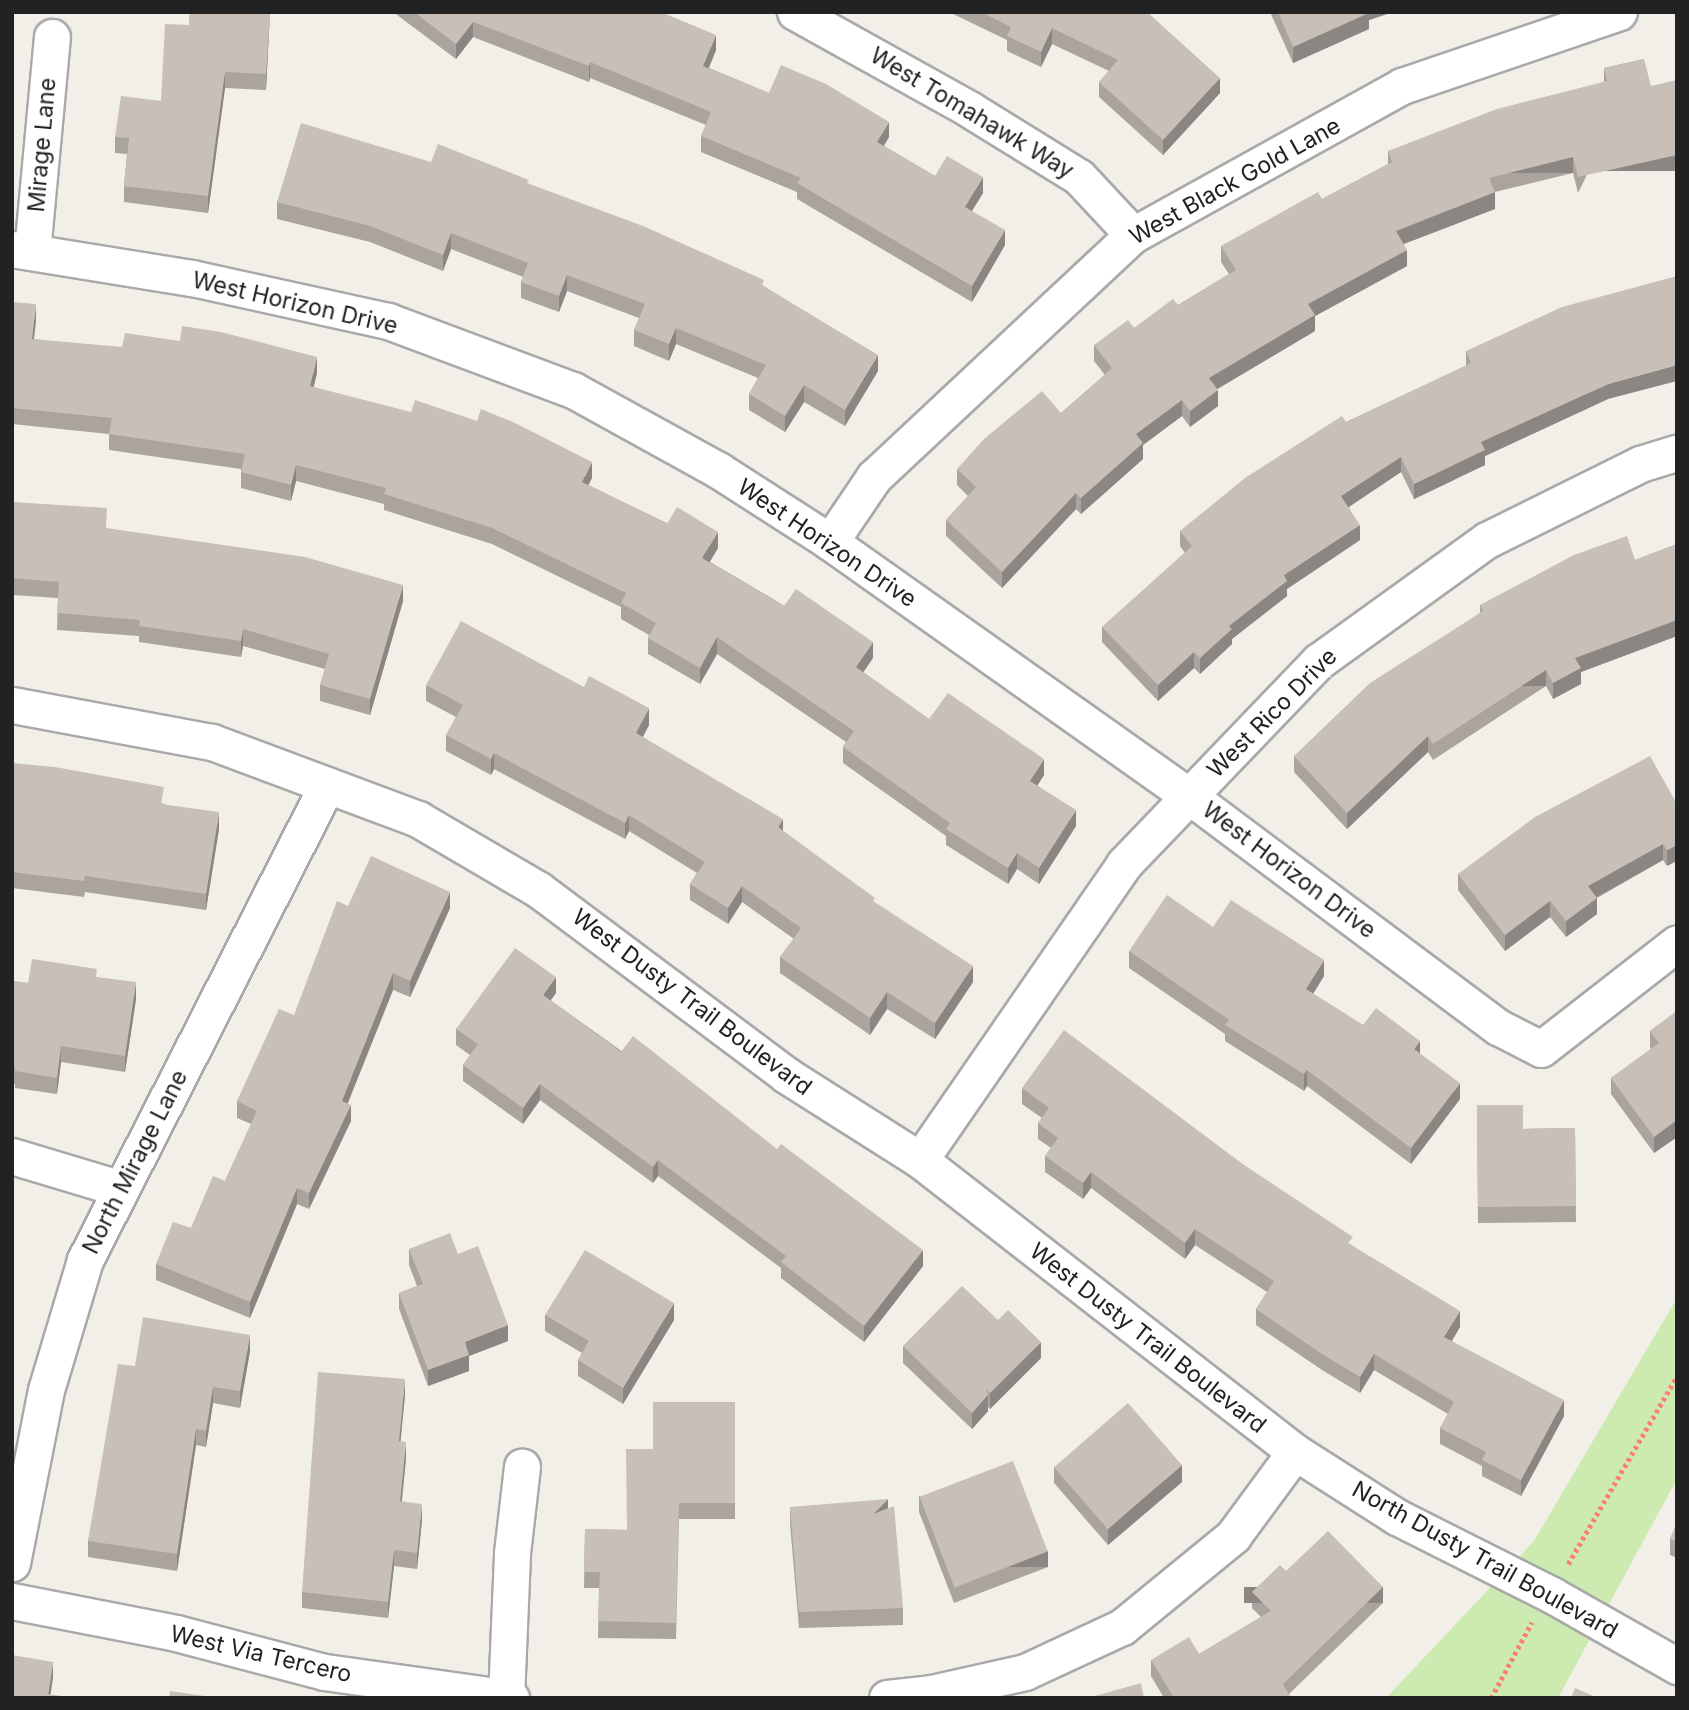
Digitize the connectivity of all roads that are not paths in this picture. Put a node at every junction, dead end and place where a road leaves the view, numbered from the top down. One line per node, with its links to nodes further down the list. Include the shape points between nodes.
1 (795, 12): 4 (street, West Tomahawk Way, via 970,109 1079,177)
2 (1619, 12): 4 (street, West Black Gold Lane, via 1402,86)
3 (52, 37): 5 (street, Mirage Lane)
4 (1133, 234): 7 (street, West Black Gold Lane, via 874,477)
5 (22, 251): 7 (street, West Horizon Drive, via 192,278 388,321 573,390 718,470)
6 (1677, 453): 10 (street, West Rico Drive, via 1640,464 1487,540 1319,661)
7 (830, 542): 10 (street, West Horizon Drive)
8 (12, 705): 9 (street, West Dusty Trail Boulevard, via 212,742)
9 (327, 785): 13 (street, West Dusty Trail Boulevard, via 418,819 539,890 786,1075); 14 (street, North Mirage Lane)
10 (1189, 796): 11 (street, West Horizon Drive, via 1497,1027 1541,1049); 13 (street, West Rico Drive, via 1124,864)
11 (1677, 943)
12 (12, 1156): 14 (street)
13 (920, 1160): 15 (street, West Dusty Trail Boulevard)
14 (119, 1188): 17 (street, North Mirage Lane, via 85,1260 46,1390)
15 (1296, 1452): 19 (street, North Dusty Trail Boulevard, via 1397,1517 1552,1595); 21 (street, via 1233,1536 1122,1627 1025,1672)
16 (522, 1468): 20 (street, via 512,1553)
17 (12, 1563)
18 (12, 1601): 20 (street, West Via Tercero, via 176,1633 325,1672)
19 (1677, 1667)
20 (508, 1698)
21 (887, 1698)

